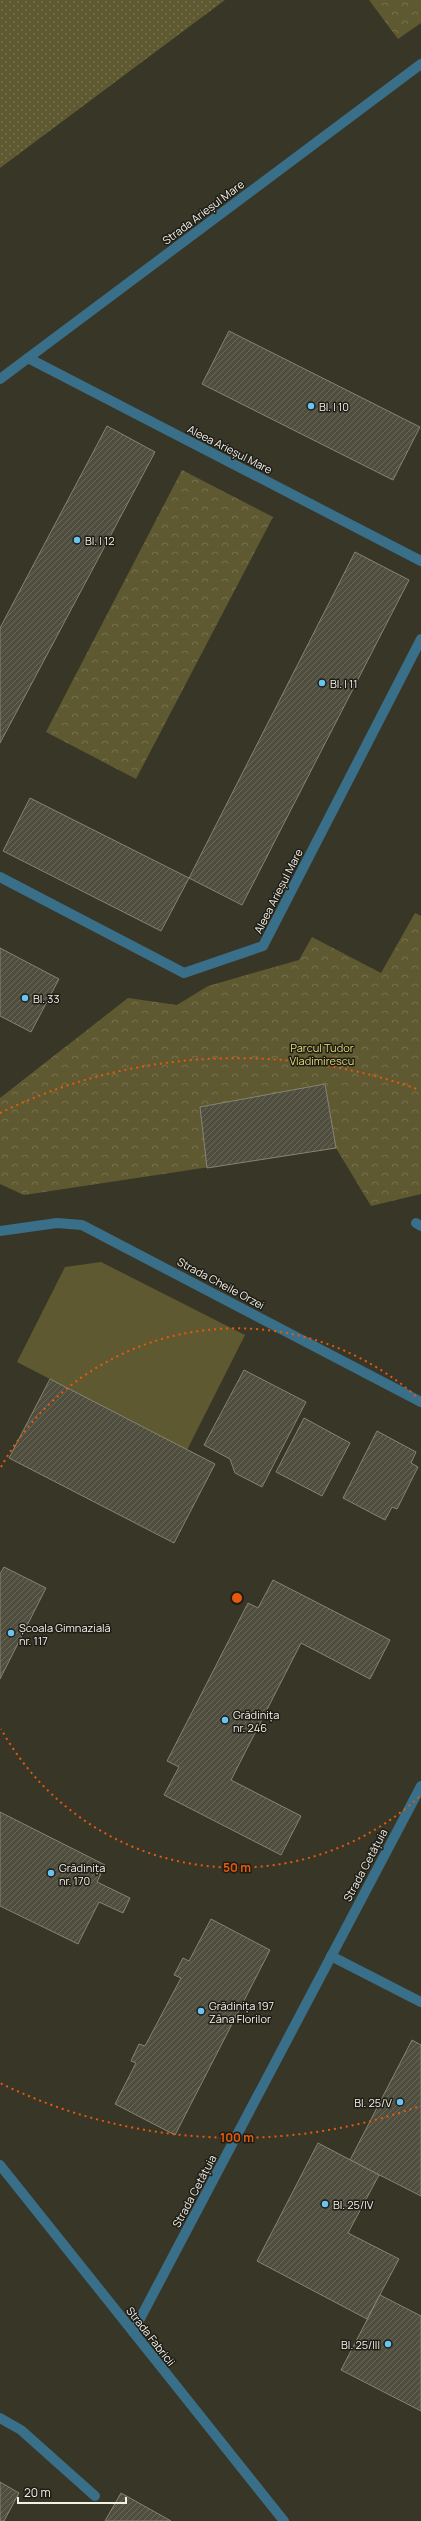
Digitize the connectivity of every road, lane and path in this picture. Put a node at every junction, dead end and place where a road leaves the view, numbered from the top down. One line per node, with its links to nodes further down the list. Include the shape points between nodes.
1 (421, 64): 2 (street, Strada Arieșul Mare)
2 (28, 358): 3 (street, Strada Arieșul Mare); 4 (street, Aleea Arieșul Mare)
3 (0, 379)
4 (421, 561)
5 (421, 639): 6 (street, Aleea Arieșul Mare)
6 (418, 654): 7 (street, Aleea Arieșul Mare, via 263,946 184,973)
7 (0, 877)
8 (0, 1231): 9 (street, Strada Cheile Orzei, via 57,1223 82,1224)
9 (421, 1402)
10 (421, 1786): 11 (street, Strada Cetățuia)
11 (331, 1956): 12 (street); 14 (street, Strada Cetățuia)
12 (421, 2002)
13 (0, 2165): 14 (street, Strada Fabricii)
14 (134, 2332): 17 (street, Strada Fabricii)
15 (0, 2418): 16 (street, via 21,2430)
16 (95, 2496)
17 (284, 2521)

